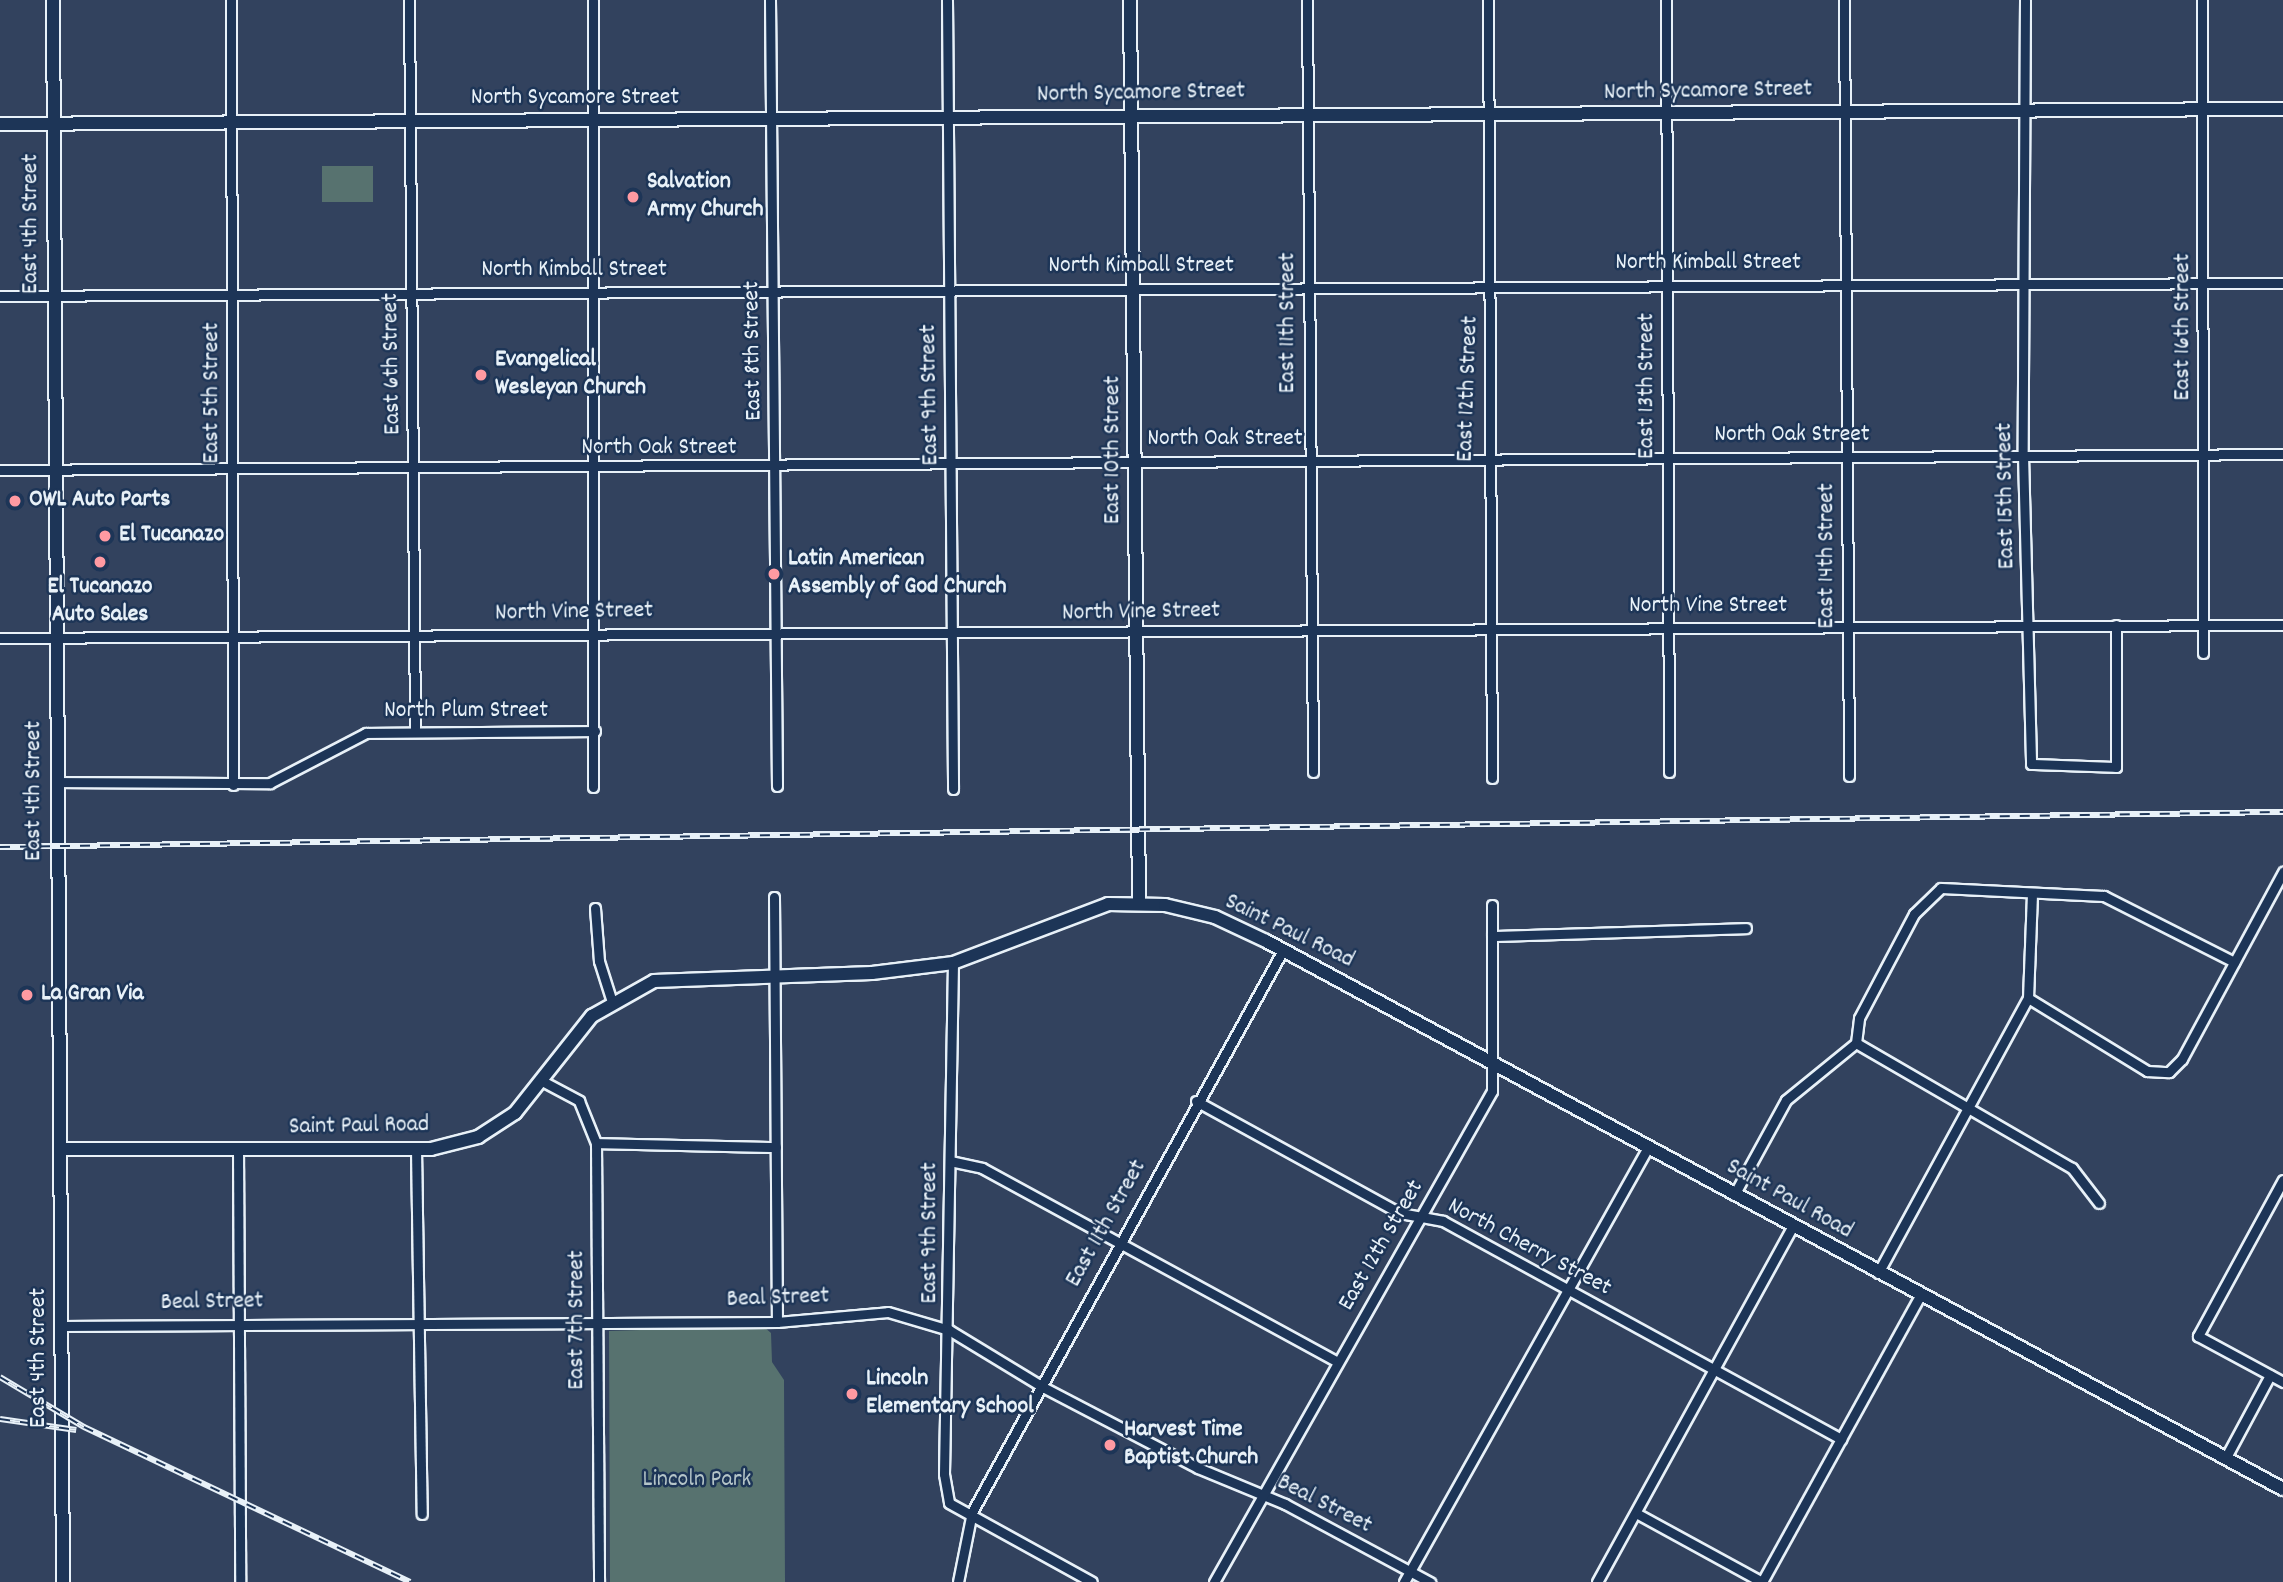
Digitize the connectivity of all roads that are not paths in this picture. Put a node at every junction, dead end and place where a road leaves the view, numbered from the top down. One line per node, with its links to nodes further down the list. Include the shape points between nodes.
1 (53, 0): 28 (main road, East 4th Street)
2 (231, 0): 26 (street, East 5th Street)
3 (409, 0): 25 (street, East 6th Street)
4 (593, 0): 22 (street)
5 (770, 0): 24 (street, East 8th Street)
6 (947, 0): 23 (street, East 9th Street)
7 (1130, 0): 21 (main road, East 10th Street)
8 (1307, 0): 16 (street, East 11th Street)
9 (1488, 0): 19 (street, East 12th Street)
10 (1666, 0): 20 (street, East 13th Street)
11 (1844, 0): 18 (street, East 14th Street)
12 (2025, 0): 17 (street, East 15th Street)
13 (2202, 0): 14 (street, East 16th Street)
14 (2202, 109): 15 (main road, North Sycamore Street); 17 (main road, North Sycamore Street); 31 (street, East 16th Street)
15 (2283, 109)
16 (1307, 111): 19 (main road, North Sycamore Street); 21 (main road, North Sycamore Street); 35 (street, East 11th Street)
17 (2026, 111): 18 (main road, North Sycamore Street); 30 (street, East 15th Street)
18 (1843, 112): 20 (main road, North Sycamore Street); 29 (street, East 14th Street)
19 (1489, 113): 20 (main road, North Sycamore Street); 33 (street, East 12th Street)
20 (1666, 113): 34 (street, East 13th Street)
21 (1131, 115): 23 (main road, North Sycamore Street); 36 (main road, East 10th Street)
22 (595, 119): 24 (main road, North Sycamore Street); 25 (main road, North Sycamore Street); 39 (street)
23 (947, 119): 24 (main road, North Sycamore Street); 37 (street, East 9th Street)
24 (770, 120): 38 (street, East 8th Street)
25 (410, 121): 26 (main road, North Sycamore Street); 40 (street, East 6th Street)
26 (231, 123): 28 (main road, North Sycamore Street); 41 (street, East 5th Street)
27 (0, 124): 28 (main road, North Sycamore Street)
28 (52, 125): 42 (main road, East 4th Street)
29 (1845, 283): 30 (street, North Kimball Street); 34 (street, North Kimball Street); 46 (street, East 14th Street)
30 (2028, 283): 31 (street, North Kimball Street); 47 (street, East 15th Street)
31 (2203, 283): 32 (street, North Kimball Street); 48 (street, East 16th Street)
32 (2283, 283)
33 (1492, 284): 34 (street, North Kimball Street); 35 (street, North Kimball Street); 51 (street, East 12th Street)
34 (1668, 284): 44 (street, East 13th Street)
35 (1309, 285): 36 (street, North Kimball Street); 50 (street, East 11th Street)
36 (1136, 286): 37 (street, North Kimball Street); 49 (main road, East 10th Street)
37 (949, 288): 38 (street, North Kimball Street); 54 (street, East 9th Street)
38 (772, 289): 39 (street, North Kimball Street); 53 (street, East 8th Street)
39 (596, 290): 40 (street, North Kimball Street); 52 (street)
40 (411, 291): 41 (street, North Kimball Street); 56 (street, East 6th Street)
41 (232, 292): 42 (street, North Kimball Street); 55 (street, East 5th Street)
42 (54, 295): 43 (street, North Kimball Street); 58 (main road, East 4th Street)
43 (0, 296)
44 (1667, 454): 46 (street, North Oak Street); 51 (street, North Oak Street); 63 (street, East 13th Street)
45 (2283, 454): 48 (street, North Oak Street)
46 (1847, 455): 47 (street, North Oak Street); 64 (street, East 14th Street)
47 (2023, 455): 48 (street, North Oak Street); 65 (street, East 15th Street)
48 (2203, 456): 60 (street, East 16th Street)
49 (1134, 459): 50 (street, North Oak Street); 54 (street, North Oak Street); 70 (main road, East 10th Street)
50 (1308, 459): 51 (street, North Oak Street); 66 (street, East 11th Street)
51 (1486, 460): 62 (street, East 12th Street)
52 (597, 468): 53 (street, North Oak Street); 56 (street, North Oak Street); 68 (street)
53 (776, 468): 54 (street, North Oak Street); 67 (street, East 8th Street)
54 (951, 468): 69 (street, East 9th Street)
55 (233, 469): 56 (street, North Oak Street); 58 (street, North Oak Street); 71 (street, East 5th Street)
56 (413, 469): 72 (street, East 6th Street)
57 (0, 470): 58 (street, North Oak Street)
58 (55, 470): 74 (main road, East 4th Street)
59 (2116, 625): 60 (street, North Vine Street); 65 (street, North Vine Street); 65 (street, East 15th Street, via 2116,767 2031,764)
60 (2203, 625): 61 (street, North Vine Street); 75 (street, East 16th Street)
61 (2283, 625)
62 (1493, 626): 63 (street, North Vine Street); 66 (street, North Vine Street); 81 (street, East 12th Street)
63 (1667, 626): 64 (street, North Vine Street); 79 (street, East 13th Street)
64 (1848, 626): 65 (street, North Vine Street); 80 (street, East 14th Street)
65 (2030, 626)
66 (1313, 628): 70 (street, North Vine Street); 78 (street, East 11th Street)
67 (779, 629): 68 (street, North Vine Street); 69 (street, North Vine Street); 84 (street, East 8th Street)
68 (596, 632): 72 (street, North Vine Street); 77 (street)
69 (953, 632): 70 (street, North Vine Street); 86 (street, East 9th Street)
70 (1137, 634): 90 (main road, East 10th Street)
71 (233, 635): 72 (street, North Vine Street); 74 (street, North Vine Street); 83 (street, East 5th Street)
72 (414, 635): 76 (street, East 6th Street)
73 (0, 638): 74 (street, North Vine Street)
74 (55, 638): 82 (main road, East 4th Street)
75 (2203, 653)
76 (415, 728): 77 (street, North Plum Street); 83 (street, North Plum Street, via 366,733 270,783)
77 (595, 732): 85 (street)
78 (1313, 772)
79 (1669, 772)
80 (1849, 776)
81 (1492, 778)
82 (56, 782): 83 (street, North Plum Street); 109 (main road, East 4th Street)
83 (233, 785)
84 (777, 786)
85 (593, 787)
86 (953, 789)
87 (2283, 872): 97 (street)
88 (2032, 893): 97 (street, via 2104,895); 99 (street); 101 (street, via 1941,888 1914,914 1859,1018)
89 (774, 897): 98 (street)
90 (1139, 901): 95 (main road, Saint Paul Road, via 1215,917); 96 (main road, Saint Paul Road, via 1087,911)
91 (1492, 905): 94 (street, East 12th Street)
92 (595, 908): 100 (street, via 599,961)
93 (1746, 928): 94 (street)
94 (1492, 936): 102 (street, East 12th Street)
95 (1283, 950): 102 (main road, Saint Paul Road); 104 (street, East 11th Street)
96 (953, 962): 98 (main road, Saint Paul Road, via 872,973); 112 (street, East 9th Street)
97 (2234, 962): 99 (street, via 2169,1072 2147,1071)
98 (775, 974): 100 (main road, Saint Paul Road, via 654,981); 107 (street)
99 (2028, 998): 105 (street)
100 (612, 1002): 103 (main road, Saint Paul Road, via 592,1016)
101 (1856, 1043): 105 (street); 114 (street, via 1786,1100)
102 (1494, 1064): 108 (main road, Saint Paul Road); 116 (street, East 12th Street, via 1492,1091)
103 (544, 1082): 106 (street, East 7th Street, via 579,1101); 111 (main road, Saint Paul Road, via 515,1113 478,1137)
104 (1196, 1101): 116 (street, North Cherry Street, via 1400,1213); 118 (street, East 11th Street)
105 (1968, 1107): 115 (street, via 2072,1168); 119 (street)
106 (596, 1143): 107 (street); 122 (street, East 7th Street)
107 (776, 1147): 125 (street)
108 (1648, 1147): 114 (main road, Saint Paul Road); 120 (street)
109 (61, 1149): 110 (main road, Saint Paul Road); 126 (main road, East 4th Street)
110 (238, 1149): 111 (main road, Saint Paul Road); 124 (street)
111 (416, 1149): 123 (street)
112 (950, 1161): 118 (street, via 982,1168); 127 (street, East 9th Street)
113 (2283, 1180): 130 (street, via 2198,1336)
114 (1734, 1195): 117 (main road, Saint Paul Road)
115 (2099, 1203)
116 (1421, 1215): 120 (street, North Cherry Street); 128 (street, East 12th Street)
117 (1793, 1226): 119 (main road, Saint Paul Road); 129 (street)
118 (1118, 1243): 128 (street); 132 (street, East 11th Street)
119 (1878, 1273): 121 (main road, Saint Paul Road)
120 (1568, 1290): 129 (street, North Cherry Street); 140 (street)
121 (1920, 1296): 133 (street); 134 (main road, Saint Paul Road)
122 (597, 1320): 123 (street, Beal Street); 125 (street, Beal Street); 143 (street, East 7th Street)
123 (422, 1321): 124 (street, Beal Street); 138 (street)
124 (239, 1322): 126 (street, Beal Street); 142 (street)
125 (777, 1322): 127 (street, Beal Street, via 888,1312)
126 (62, 1326): 141 (main road, East 4th Street)
127 (949, 1330): 132 (street, Beal Street); 139 (street, East 9th Street, via 944,1474 949,1503)
128 (1338, 1362): 136 (street, East 12th Street)
129 (1714, 1370): 133 (street, North Cherry Street); 137 (street)
130 (2270, 1375): 131 (street); 134 (street)
131 (2283, 1382)
132 (1041, 1386): 136 (street, Beal Street); 139 (street, East 11th Street)
133 (1840, 1439): 150 (street)
134 (2225, 1459): 135 (main road, Saint Paul Road)
135 (2283, 1489)
136 (1262, 1495): 140 (street, Beal Street); 146 (street, East 12th Street)
137 (1636, 1513): 149 (street); 150 (street)
138 (422, 1514)
139 (969, 1520): 144 (street); 145 (street)
140 (1410, 1571): 147 (street); 148 (street, Beal Street)
141 (63, 1582)
142 (240, 1582)
143 (599, 1582)
144 (958, 1582)
145 (1092, 1582)
146 (1214, 1582)
147 (1404, 1582)
148 (1430, 1582)
149 (1597, 1582)
150 (1762, 1582)

